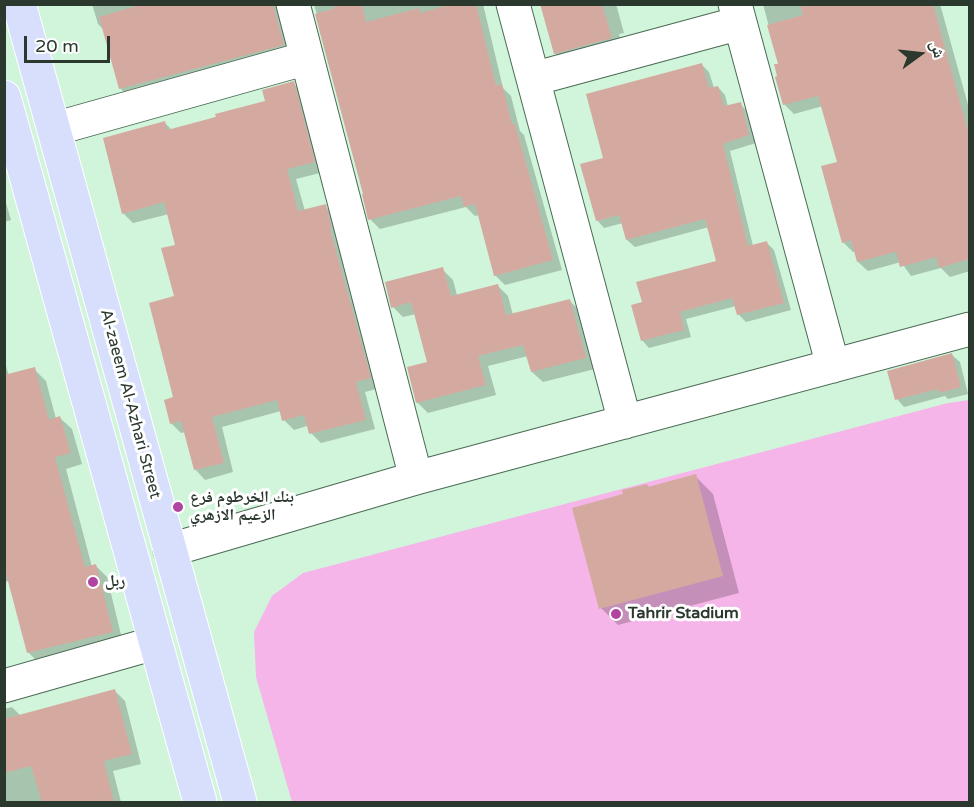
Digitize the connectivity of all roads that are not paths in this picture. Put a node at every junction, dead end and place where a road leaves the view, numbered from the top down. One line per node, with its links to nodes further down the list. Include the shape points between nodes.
1 (20, 4): 8 (main road, Al-zaeem Al-Azhari Street)
2 (293, 4): 5 (street)
3 (513, 4): 6 (street)
4 (737, 14): 6 (street); 10 (street)
5 (307, 58): 8 (street); 12 (street)
6 (533, 79): 11 (street)
7 (4, 97): 14 (main road)
8 (54, 129): 13 (main road, Al-zaeem Al-Azhari Street)
9 (969, 329): 10 (street)
10 (833, 366): 11 (street)
11 (625, 422): 12 (street)
12 (416, 478): 13 (street)
13 (170, 550): 17 (main road, Al-zaeem Al-Azhari Street)
14 (155, 643): 15 (street); 16 (main road)
15 (4, 686)
16 (200, 802)
17 (240, 802)

